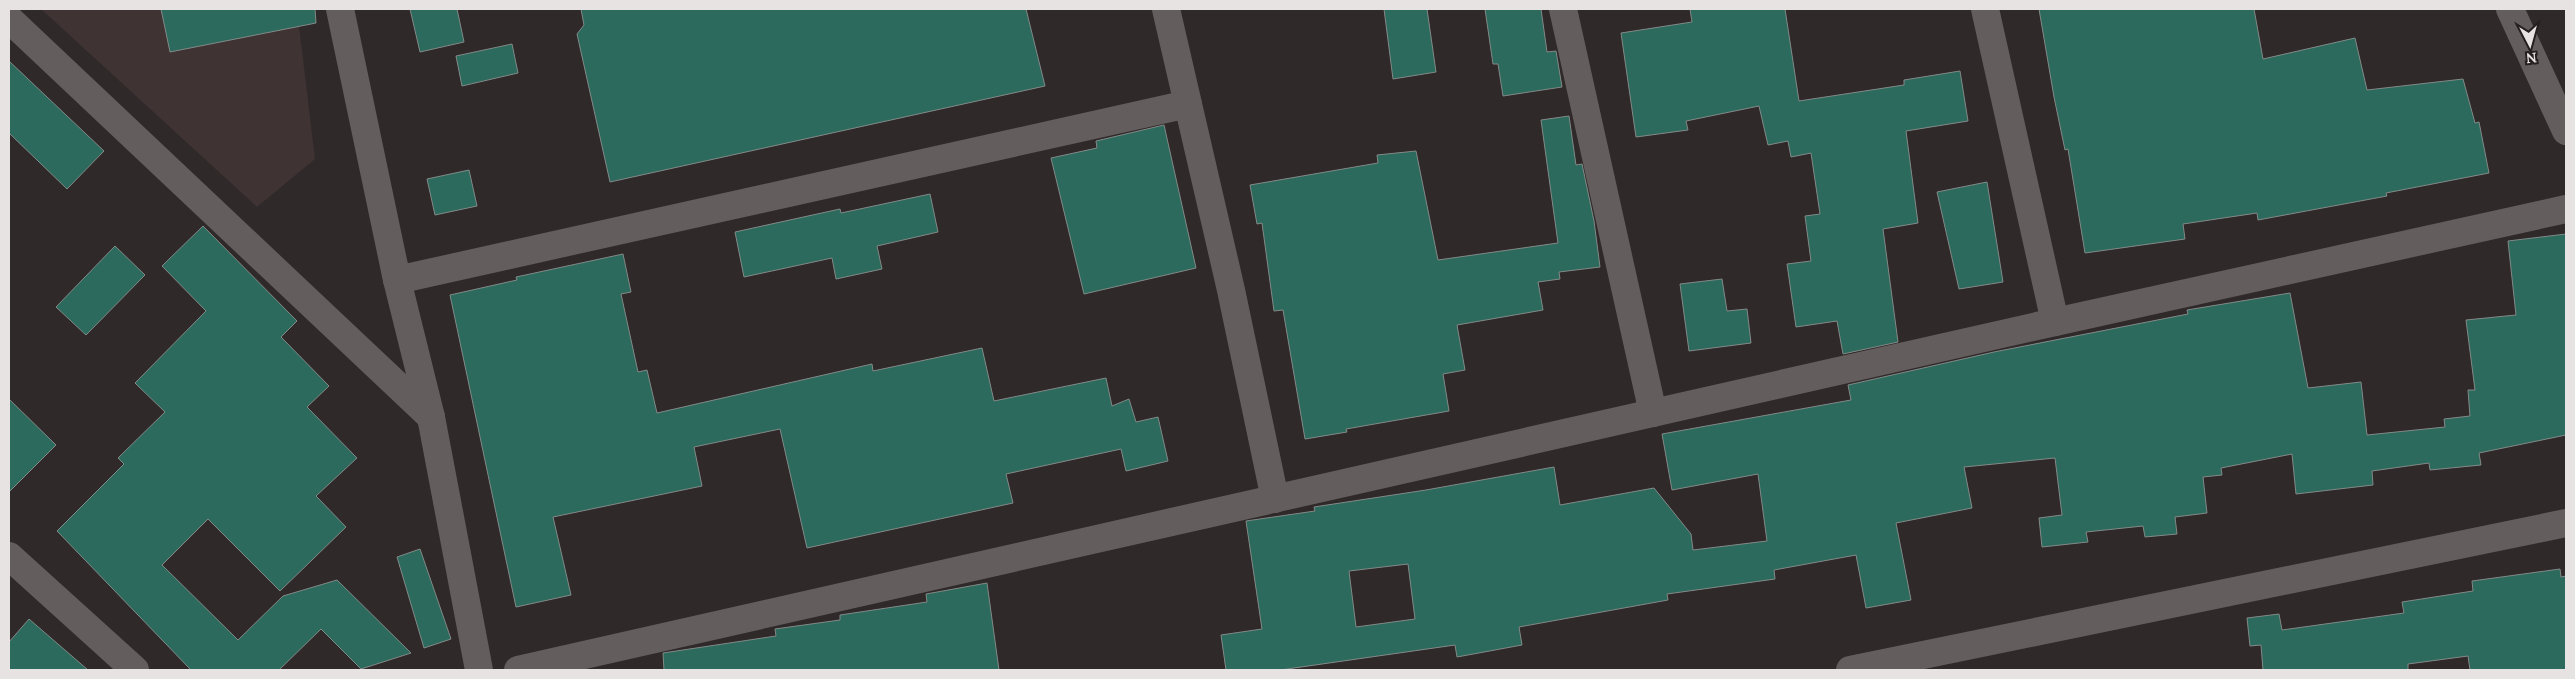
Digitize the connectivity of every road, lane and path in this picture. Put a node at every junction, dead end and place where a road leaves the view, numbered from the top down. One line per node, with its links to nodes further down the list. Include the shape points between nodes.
1 (340, 9): 10 (street)
2 (1166, 9): 7 (street)
3 (1562, 9): 12 (street)
4 (1985, 9): 11 (street)
5 (2510, 9): 8 (street)
6 (9, 18): 13 (street)
7 (1188, 104): 10 (street); 14 (street)
8 (2566, 131)
9 (2566, 209): 11 (street)
10 (397, 280): 13 (street)
11 (2055, 322): 12 (street)
12 (1653, 413): 14 (street)
13 (431, 417): 18 (street)
14 (1275, 499): 19 (street)
15 (2566, 523): 20 (street)
16 (9, 556): 17 (street)
17 (134, 670)
18 (479, 670)
19 (518, 670)
20 (1850, 670)

